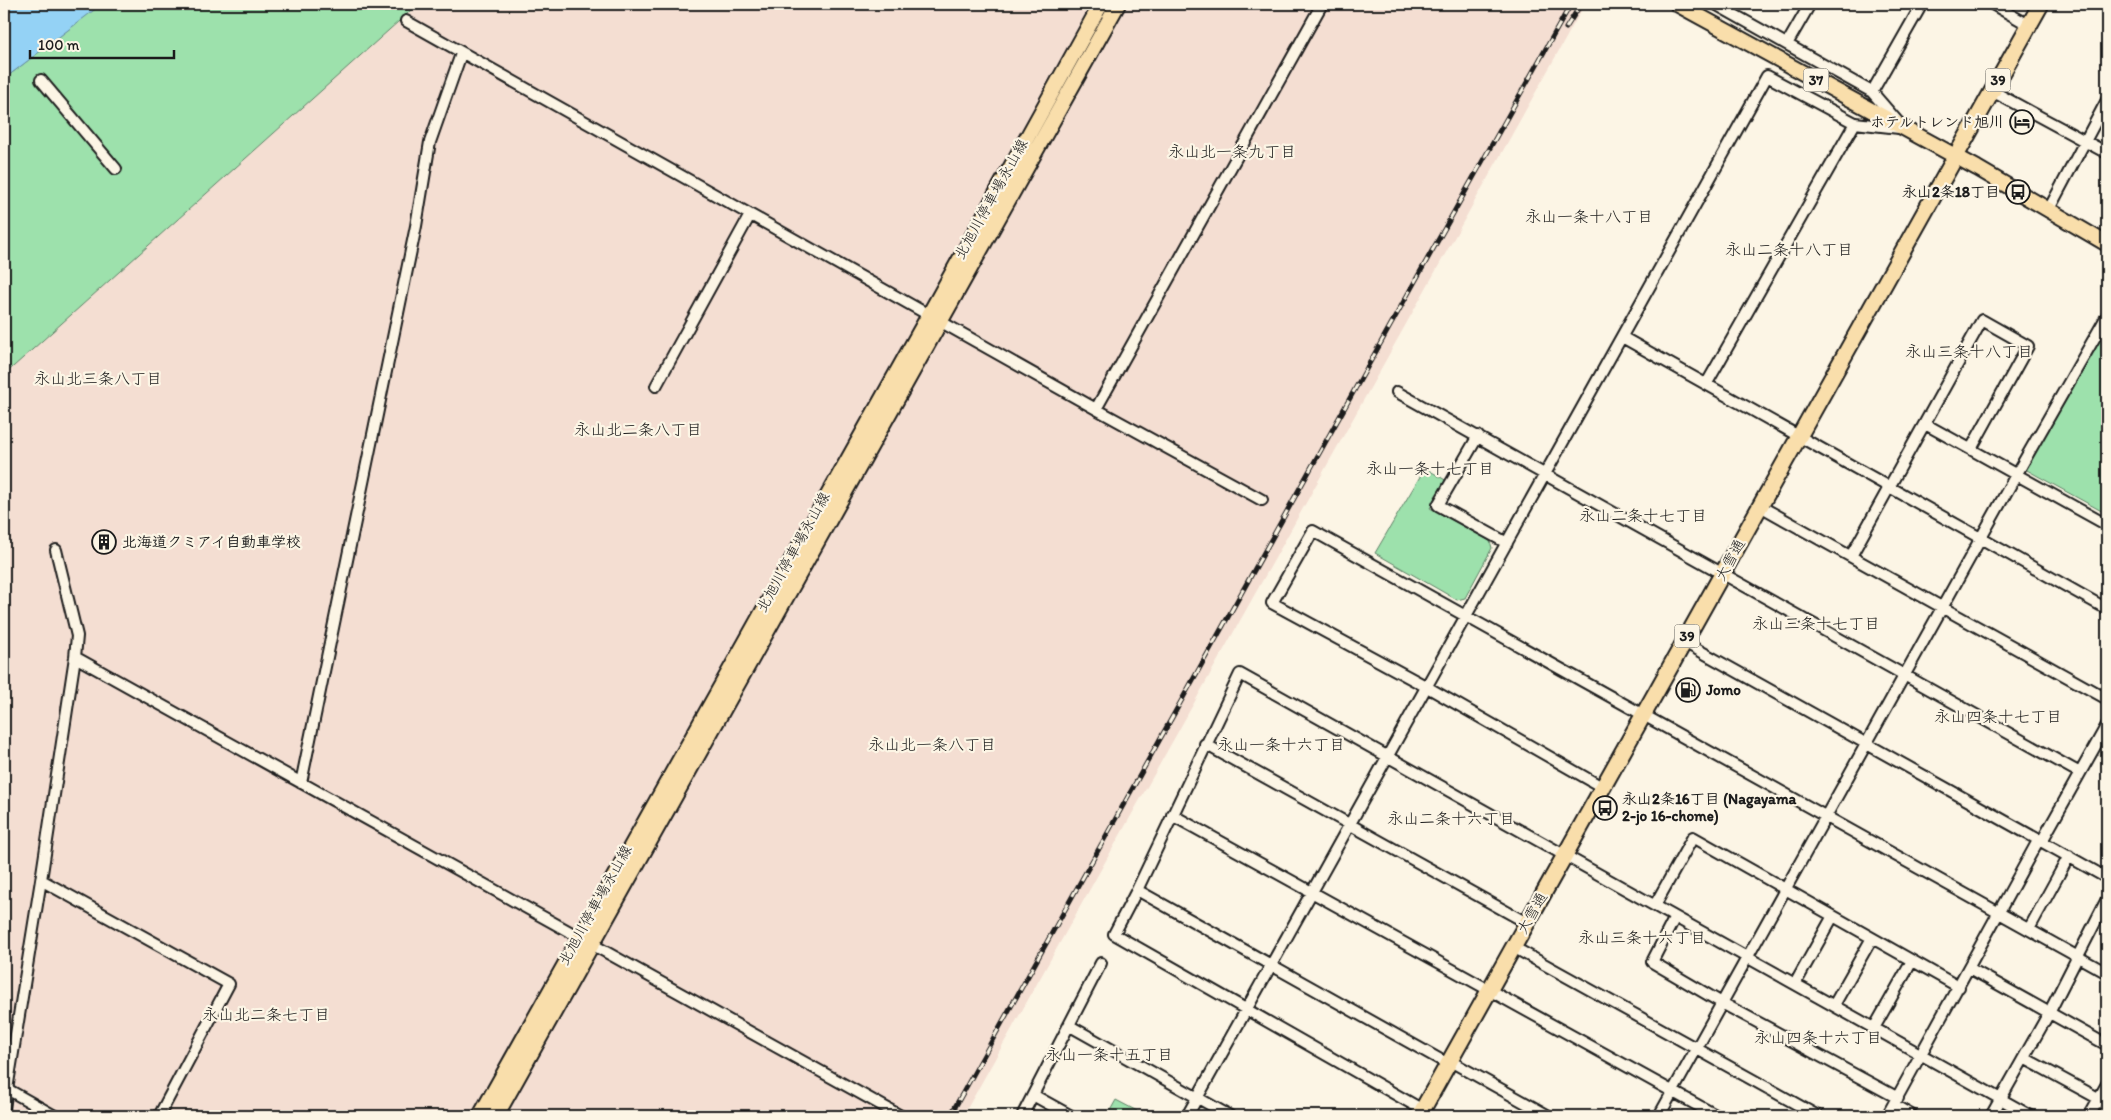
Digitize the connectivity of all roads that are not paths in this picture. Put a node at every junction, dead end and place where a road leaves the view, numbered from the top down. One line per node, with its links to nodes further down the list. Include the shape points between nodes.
1 (1101, 4): 28 (main road, 北旭川停車場永山線)
2 (1118, 4): 28 (main road, 北旭川停車場永山線)
3 (1322, 4): 33 (street)
4 (1678, 4): 19 (main road, 37)
5 (1715, 4): 12 (street)
6 (1810, 4): 12 (street)
7 (1922, 4): 16 (street)
8 (1992, 4): 11 (street)
9 (2041, 4): 11 (highway, 大雪通 / 39)
10 (406, 22): 13 (street)
11 (2029, 25): 15 (highway, 大雪通 / 39)
12 (1787, 44): 16 (street)
13 (461, 54): 25 (street); 63 (street, via 430,142 416,226)
14 (41, 80): 23 (street)
15 (1992, 91): 20 (street); 22 (highway, 大雪通 / 39)
16 (1872, 92): 19 (street)
17 (2107, 100): 20 (street)
18 (1855, 123): 19 (street); 29 (street, via 1767,76); 30 (street)
19 (1904, 128): 22 (main road, 37)
20 (2084, 141): 21 (street); 24 (street)
21 (2107, 153)
22 (1955, 156): 24 (main road, 37); 35 (highway, 大雪通 / 39)
23 (116, 169)
24 (2048, 210): 26 (main road, 37)
25 (750, 215): 28 (street); 31 (street)
26 (2107, 244)
27 (2107, 316): 39 (street)
28 (935, 319): 33 (street); 84 (main road, 北旭川停車場永山線)
29 (1622, 337): 30 (street); 38 (street)
30 (1707, 384): 35 (street)
31 (656, 386)
32 (1397, 392): 36 (street)
33 (1096, 409): 41 (street)
34 (1925, 424): 37 (street); 37 (street, via 1982,320 2028,346); 40 (street)
35 (1798, 435): 40 (street); 42 (highway, 大雪通 / 39)
36 (1478, 436): 38 (street); 45 (street, via 1438,505)
37 (1970, 449): 39 (street)
38 (1546, 474): 45 (street); 48 (street)
39 (2016, 475): 43 (street); 44 (street)
40 (1889, 488): 44 (street); 47 (street)
41 (1262, 500)
42 (1760, 506): 47 (street); 48 (highway, 大雪通 / 39)
43 (2107, 525)
44 (1980, 539): 49 (street); 50 (street)
45 (1507, 543): 51 (street)
46 (56, 550): 53 (street, via 77,636)
47 (1850, 556): 49 (street)
48 (1722, 573): 52 (highway, 大雪通 / 39); 54 (street)
49 (1943, 607): 54 (street); 56 (street)
50 (2107, 609)
51 (1467, 617): 55 (street); 55 (street, via 1313,531 1272,603); 57 (street)
52 (1684, 642): 57 (highway, 大雪通 / 39); 59 (street)
53 (75, 656): 63 (street); 72 (street)
54 (1904, 675): 59 (street); 62 (street)
55 (1427, 687): 61 (street); 64 (street)
56 (2107, 699)
57 (1643, 715): 64 (highway, 大雪通 / 39); 66 (street)
58 (2107, 725): 62 (street)
59 (1866, 743): 66 (street); 68 (street)
60 (1205, 744): 61 (street, via 1240,674); 65 (street); 67 (street)
61 (1389, 757): 67 (street); 69 (street)
62 (2080, 773): 68 (street)
63 (301, 783): 84 (street)
64 (1602, 787): 69 (highway, 大雪通 / 39)
65 (1172, 815): 74 (street); 75 (street)
66 (1826, 817): 73 (street); 78 (street)
67 (1350, 825): 75 (street); 81 (street)
68 (2041, 840): 70 (street); 78 (street)
69 (1565, 856): 77 (street); 81 (highway, 大雪通 / 39)
70 (2069, 856): 71 (street); 82 (street)
71 (2107, 878)
72 (42, 880): 108 (street); 118 (street, via 229,984)
73 (1785, 889): 77 (street, via 1693,837); 79 (street); 87 (street)
74 (1137, 890): 90 (street); 98 (street, via 1114,934)
75 (1312, 893): 90 (street); 95 (street)
76 (2107, 900): 86 (street)
77 (1655, 905): 80 (street)
78 (1998, 912): 82 (street); 91 (street)
79 (1833, 916): 83 (street); 93 (street)
80 (1675, 917): 87 (street); 96 (street, via 1652,962)
81 (1527, 923): 85 (highway, 大雪通 / 39)
82 (2029, 929): 86 (street)
83 (1872, 938): 88 (street); 97 (street)
84 (586, 940): 119 (main road, 北旭川停車場永山線); 120 (main road, 北旭川停車場永山線); 121 (street)
85 (1513, 947): 95 (highway, 大雪通 / 39); 103 (street)
86 (2078, 957): 92 (street); 99 (street)
87 (1748, 958): 93 (street); 96 (street)
88 (1912, 960): 94 (street); 101 (street)
89 (1101, 963): 100 (street)
90 (1270, 965): 98 (street); 106 (street)
91 (1969, 968): 94 (street); 99 (street)
92 (2107, 973)
93 (1795, 984): 97 (street)
94 (1959, 987): 104 (street)
95 (1489, 991): 106 (highway, 大雪通 / 39); 109 (street)
96 (1722, 1003): 103 (street); 114 (street)
97 (1834, 1006): 101 (street)
98 (1247, 1008): 111 (street); 116 (street)
99 (2049, 1013): 102 (street); 105 (street)
100 (1070, 1026): 110 (street); 111 (street)
101 (1874, 1028): 104 (street)
102 (2107, 1046)
103 (1696, 1048): 109 (street); 129 (street)
104 (1922, 1054): 112 (street); 114 (street)
105 (2024, 1058): 112 (street); 113 (street)
106 (1449, 1063): 116 (highway, 大雪通 / 39); 126 (street)
107 (2107, 1084): 113 (street)
108 (7, 1089): 115 (street); 117 (street)
109 (1673, 1092): 127 (street); 128 (street)
110 (1033, 1096): 122 (street); 123 (street)
111 (1197, 1098): 124 (street); 125 (street)
112 (2001, 1100): 132 (street); 133 (street)
113 (2103, 1101): 134 (street)
114 (1896, 1102): 130 (street); 131 (street)
115 (4, 1108)
116 (1421, 1113)
117 (55, 1116)
118 (159, 1116)
119 (480, 1116)
120 (496, 1116)
121 (901, 1116)
122 (1022, 1116)
123 (1071, 1116)
124 (1187, 1116)
125 (1230, 1116)
126 (1549, 1116)
127 (1659, 1116)
128 (1717, 1116)
129 (1818, 1116)
130 (1888, 1116)
131 (1913, 1116)
132 (1991, 1116)
133 (2031, 1116)
134 (2089, 1116)

